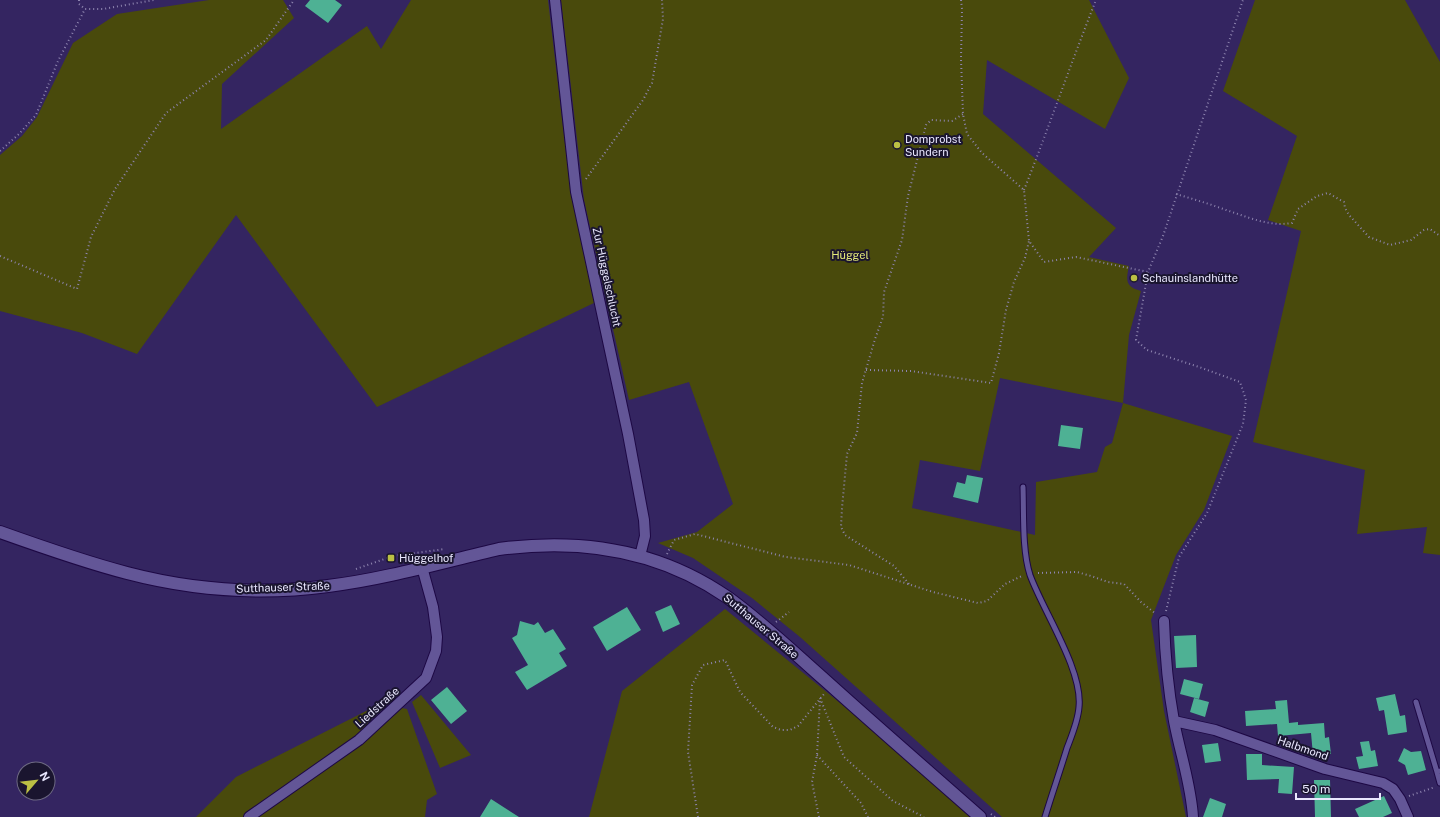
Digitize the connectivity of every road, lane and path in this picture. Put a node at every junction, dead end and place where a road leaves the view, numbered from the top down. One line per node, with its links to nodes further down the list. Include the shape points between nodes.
1 (79, 0): 9 (path, via 79,4)
2 (154, 0): 9 (path, via 103,9)
3 (294, 0): 17 (path, via 266,40 166,113 115,189 91,237 77,289)
4 (555, 0): 13 (street, Zur Hüggelschlucht)
5 (662, 0): 13 (path, via 663,19 652,83 643,100)
6 (961, 0): 10 (path)
7 (1096, 0): 12 (path)
8 (1243, 0): 14 (path)
9 (85, 9): 11 (path, via 58,61 36,115)
10 (962, 114): 12 (path, via 967,134 982,153); 19 (path, via 952,121 931,120 926,125 908,196 902,240 884,292 883,317)
11 (0, 151)
12 (1024, 190): 16 (path)
13 (576, 192): 24 (street, Zur Hüggelschlucht, via 644,520 645,536)
14 (1176, 194): 15 (path, via 1260,222 1287,224 1292,223 1298,209 1317,196 1328,193 1344,202 1348,215 1369,237 1390,245 1411,240 1424,230 1430,229); 18 (path)
15 (1440, 236)
16 (1028, 241): 18 (path, via 1044,262 1076,257); 19 (path, via 1025,258 1014,282 1006,310 1000,353 992,383 911,371)
17 (0, 256)
18 (1148, 272): 30 (path, via 1136,340 1147,350 1200,366 1240,382 1246,400 1243,424 1207,513 1179,557)
19 (866, 370): 28 (path, via 862,383 857,433 847,454 841,527 845,535 894,566)
20 (1023, 487): 27 (lane, via 1025,545)
21 (0, 532): 25 (street, Sutthauser Straße, via 126,573 203,587 268,590 328,586)
22 (419, 552): 26 (path, via 393,556)
23 (666, 555): 28 (path, via 674,540 695,534 786,557 849,565)
24 (640, 556): 25 (street, Sutthauser Straße, via 601,548 550,544 499,549); 44 (street, Sutthauser Straße, via 679,570 727,597 768,630)
25 (422, 567): 39 (street, Liedstraße, via 433,607 437,637 436,651 426,678 359,740)
26 (353, 570)
27 (1030, 573): 28 (path, via 1005,584 987,601 978,603); 30 (path, via 1077,572 1108,582 1124,584); 45 (lane, via 1069,660 1078,688 1079,707 1074,727)
28 (910, 585)
29 (789, 612): 31 (path)
30 (1164, 621): 34 (street, via 1166,667)
31 (774, 623)
32 (820, 698): 35 (path); 40 (path, via 798,726 790,730 781,730 773,727 740,692 725,660 703,665 692,685 688,752); 43 (path, via 844,757 893,801)
33 (1416, 702): 36 (lane)
34 (1174, 721): 38 (street, Halbmond, via 1215,730 1326,769 1383,783 1393,789); 46 (street, via 1192,796)
35 (817, 755): 41 (path, via 812,782); 42 (path, via 861,803)
36 (1438, 772): 37 (lane)
37 (1440, 784): 38 (path)
38 (1400, 799): 47 (street, Halbmond)
39 (249, 817)
40 (698, 817)
41 (819, 817)
42 (868, 817)
43 (924, 817)
44 (980, 817)
45 (1045, 817)
46 (1193, 817)
47 (1408, 817)

